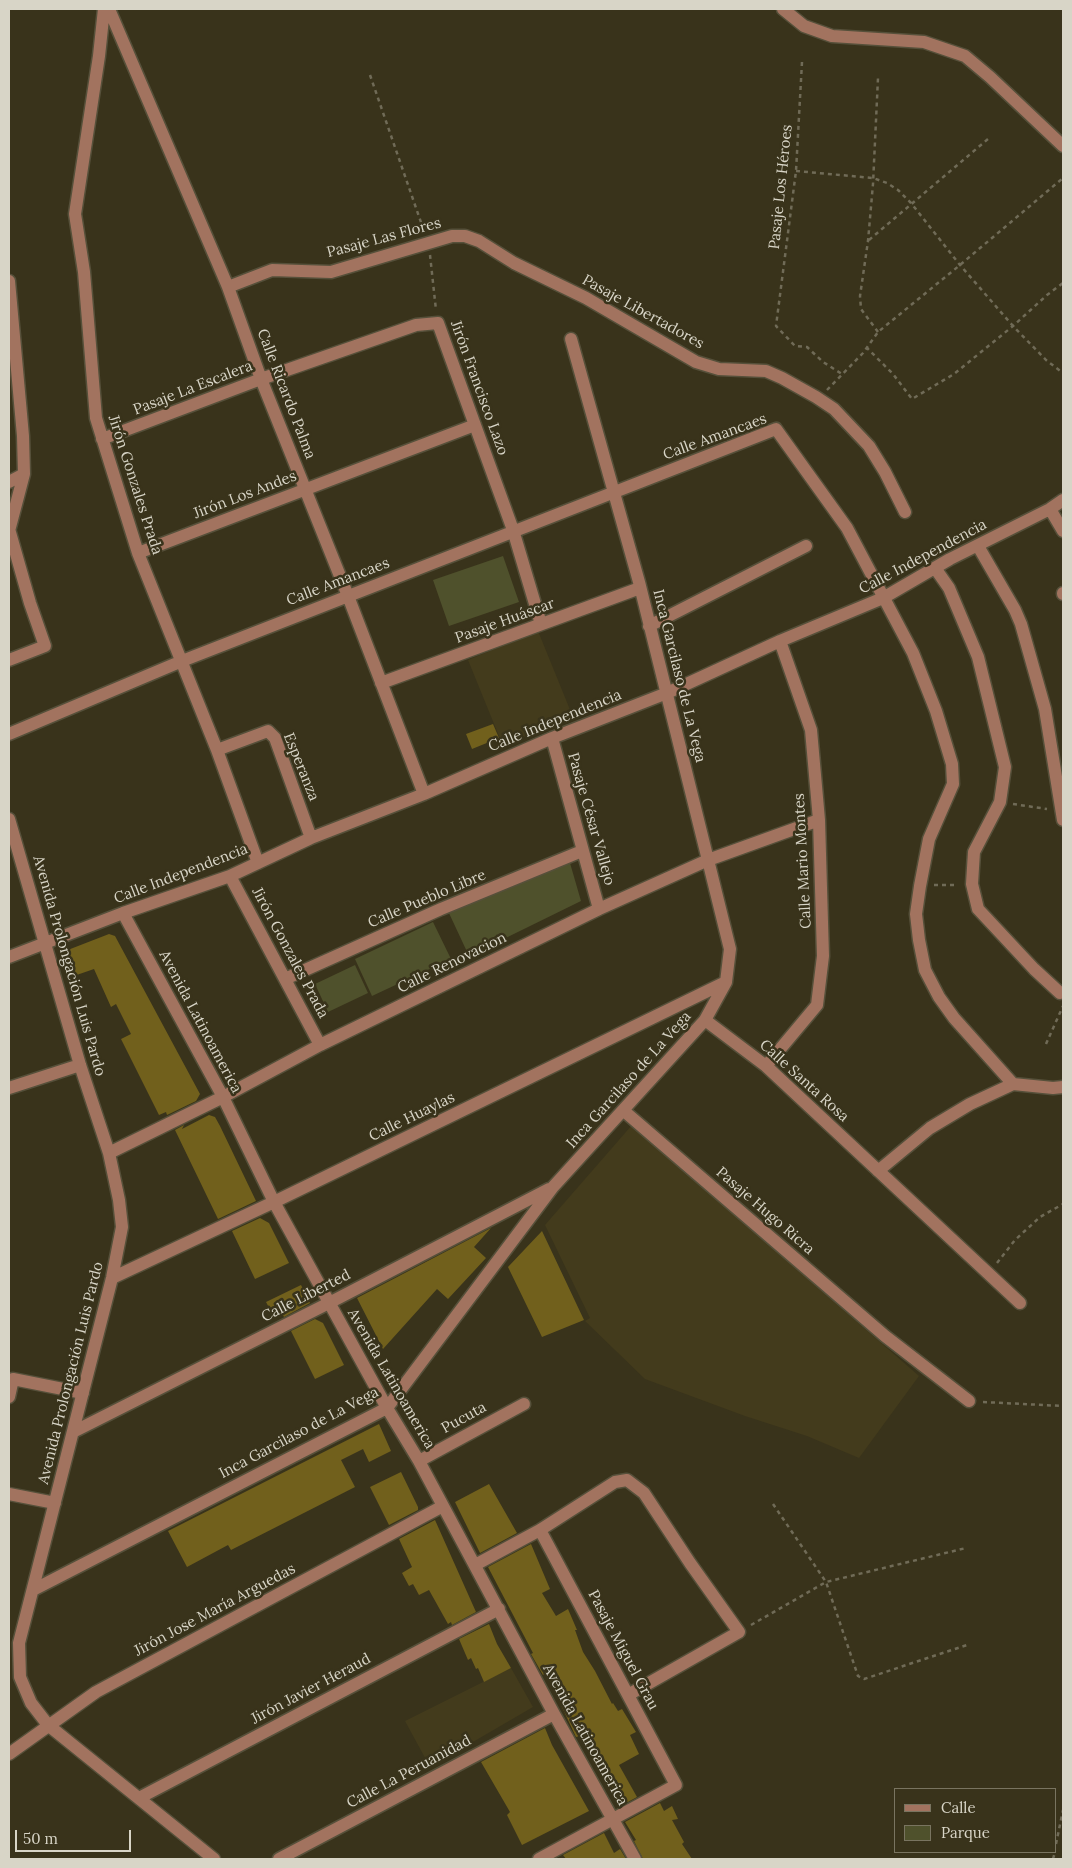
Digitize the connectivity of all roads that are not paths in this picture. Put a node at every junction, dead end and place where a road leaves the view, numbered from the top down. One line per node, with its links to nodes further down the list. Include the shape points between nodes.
1 (104, 9): 12 (street, Jirón Gonzales Prada, via 100,56 75,214 84,272 96,418)
2 (109, 9): 7 (street, Calle Ricardo Palma)
3 (783, 9): 4 (street, via 804,26 832,36 924,42 965,56)
4 (1063, 146)
5 (514, 263): 7 (street, Pasaje Las Flores, via 479,241 452,236 331,272 272,270); 19 (street, Pasaje Libertadores, via 586,298 696,362 719,368 766,371 816,396 834,409 869,446)
6 (9, 281): 13 (street)
7 (228, 287): 10 (street, Calle Ricardo Palma)
8 (438, 324): 10 (street, Pasaje La Escalera, via 416,325); 11 (street, Jirón Francisco Lazo)
9 (571, 338): 16 (street, Inca Garcilaso de La Vega)
10 (261, 379): 12 (street, Pasaje La Escalera); 15 (street, Calle Ricardo Palma)
11 (475, 425): 15 (street, Jirón Los Andes); 21 (street, Jirón Francisco Lazo)
12 (102, 439): 25 (street, Jirón Gonzales Prada)
13 (24, 474): 14 (street); 20 (street)
14 (9, 482)
15 (306, 490): 25 (street, Jirón Los Andes); 28 (street, Calle Ricardo Palma)
16 (615, 492): 21 (street, Calle Amancaes); 27 (street, Inca Garcilaso de La Vega); 29 (street, Calle Amancaes, via 776,429 847,528)
17 (1063, 500): 18 (street, Calle Independencia)
18 (1050, 509): 22 (street); 24 (street, Calle Independencia)
19 (905, 512)
20 (9, 530): 33 (street, via 45,646)
21 (513, 530): 28 (street, Calle Amancaes); 30 (street, Jirón Francisco Lazo)
22 (1063, 531)
23 (806, 546): 31 (street)
24 (978, 546): 26 (street, Calle Independencia); 41 (street, via 1021,624 1045,708)
25 (138, 552): 34 (street, Jirón Gonzales Prada)
26 (934, 568): 29 (street, Calle Independencia); 56 (street, via 949,588 978,657 1005,767 1000,802 974,852 972,884 978,909)
27 (640, 588): 30 (street, Pasaje Huáscar); 31 (street, Inca Garcilaso de La Vega)
28 (348, 596): 34 (street, Calle Amancaes); 35 (street, Calle Ricardo Palma)
29 (883, 598): 32 (street, Calle Independencia); 61 (street, Calle Amancaes, via 913,653 936,710 952,764 953,784 930,838 916,914 925,970 954,1018)
30 (542, 624): 35 (street, Pasaje Huáscar)
31 (649, 626): 36 (street, Inca Garcilaso de La Vega)
32 (780, 642): 36 (street, Calle Independencia); 43 (street, Calle Mario Montes, via 811,730)
33 (9, 660)
34 (182, 661): 37 (street, Calle Amancaes); 39 (street, Jirón Gonzales Prada)
35 (382, 683): 40 (street, Calle Ricardo Palma)
36 (667, 693): 38 (street, Calle Independencia); 47 (street, Inca Garcilaso de La Vega)
37 (9, 734)
38 (552, 738): 40 (street, Calle Independencia); 46 (street, Pasaje César Vallejo)
39 (217, 750): 45 (street, Esperanza, via 268,731 275,738); 48 (street, Jirón Gonzales Prada)
40 (424, 794): 45 (street, Calle Independencia)
41 (1062, 816)
42 (9, 819): 44 (street, Avenida Prolongación Luis Pardo)
43 (818, 820): 47 (street, Calle Renovacion); 60 (street, Calle Mario Montes, via 823,956 817,1005)
44 (11, 835): 52 (street, Avenida Prolongación Luis Pardo)
45 (311, 838): 48 (street, Calle Independencia)
46 (582, 851): 50 (street, Pasaje César Vallejo); 54 (street, Calle Pueblo Libre, via 441,909)
47 (708, 860): 50 (street, Calle Renovacion); 55 (street, Inca Garcilaso de La Vega, via 730,949)
48 (258, 863): 49 (street, Calle Independencia)
49 (230, 876): 51 (street, Calle Independencia); 54 (street, Jirón Gonzales Prada)
50 (600, 908): 58 (street, Calle Renovacion)
51 (123, 913): 52 (street, Calle Independencia); 64 (street, Avenida Latinoamerica)
52 (46, 943): 53 (street, Calle Independencia); 59 (street, Avenida Prolongación Luis Pardo)
53 (9, 957)
54 (285, 979): 58 (street, Jirón Gonzales Prada)
55 (726, 982): 57 (street, Inca Garcilaso de La Vega); 69 (street, Calle Huaylas)
56 (1062, 999)
57 (705, 1020): 60 (street, Calle Santa Rosa); 65 (street, Inca Garcilaso de La Vega)
58 (320, 1046): 64 (street, Calle Renovacion)
59 (80, 1065): 63 (street); 66 (street, Avenida Prolongación Luis Pardo)
60 (766, 1066): 67 (street, Calle Santa Rosa)
61 (1013, 1084): 62 (street); 67 (street, via 930,1128)
62 (1063, 1087)
63 (9, 1088)
64 (223, 1097): 66 (street, Calle Renovacion); 69 (street, Avenida Latinoamerica)
65 (624, 1111): 68 (street, Inca Garcilaso de La Vega); 75 (street, Pasaje Hugo Ricra, via 885,1336)
66 (108, 1152): 70 (street, Avenida Prolongación Luis Pardo, via 122,1227)
67 (878, 1171): 72 (street, Calle Santa Rosa)
68 (553, 1187): 71 (street, Calle Liberted); 77 (street, Inca Garcilaso de La Vega)
69 (274, 1202): 70 (street, Calle Huaylas); 71 (street, Avenida Latinoamerica)
70 (112, 1278): 73 (street, Avenida Prolongación Luis Pardo)
71 (328, 1303): 77 (street, Avenida Latinoamerica); 78 (street, Calle Liberted)
72 (1020, 1303)
73 (83, 1393): 74 (street, via 13,1379); 78 (street, Avenida Prolongación Luis Pardo)
74 (9, 1397)
75 (969, 1401)
76 (524, 1404): 79 (street, Pucuta)
77 (387, 1408): 79 (street, Avenida Latinoamerica); 85 (street, Inca Garcilaso de La Vega)
78 (73, 1432): 81 (street, Avenida Prolongación Luis Pardo)
79 (419, 1461): 82 (street, Avenida Latinoamerica)
80 (9, 1494): 81 (street)
81 (55, 1503): 85 (street, Avenida Prolongación Luis Pardo)
82 (443, 1506): 84 (street, Avenida Latinoamerica); 90 (street, Jirón Jose María Arguedas, via 96,1692)
83 (540, 1530): 84 (street); 88 (street, Pasaje Miguel Grau); 88 (street, via 615,1482 627,1480 644,1493 739,1632)
84 (475, 1565): 86 (street, Avenida Latinoamerica)
85 (33, 1590): 87 (street, Avenida Prolongación Luis Pardo, via 19,1643)
86 (499, 1609): 89 (street, Avenida Latinoamerica); 92 (street, Jirón Javier Heraud)
87 (14, 1680): 90 (street, Avenida Prolongación Luis Pardo)
88 (628, 1695): 93 (street, Pasaje Miguel Grau, via 676,1785)
89 (554, 1714): 93 (street, Avenida Latinoamerica); 95 (street, Calle La Peruanidad)
90 (48, 1725): 91 (street, Jirón Jose María Arguedas); 92 (street, Avenida Prolongación Luis Pardo)
91 (9, 1754)
92 (139, 1798): 94 (street, Avenida Prolongación Luis Pardo)
93 (612, 1818): 96 (street); 97 (street, Avenida Latinoamerica)
94 (214, 1859)
95 (278, 1859)
96 (539, 1859)
97 (635, 1859)

